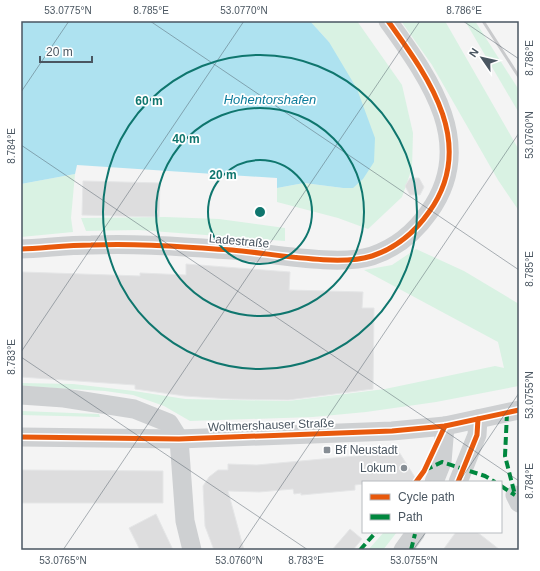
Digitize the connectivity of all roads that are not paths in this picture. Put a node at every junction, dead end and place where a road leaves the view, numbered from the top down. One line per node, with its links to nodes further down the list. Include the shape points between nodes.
1 (388, 21): 2 (street, Ladestraße, via 439,101 448,128 450,150 446,178 435,204 418,227 397,244 372,256 330,260 158,246 92,245)
2 (21, 250)
3 (21, 395): 8 (street, via 134,408 169,423)
4 (519, 410): 5 (street, Woltmershauser Straße)
5 (478, 419): 6 (street, Woltmershauser Straße); 10 (street, via 477,435)
6 (445, 426): 8 (street, Woltmershauser Straße, via 392,431); 9 (street, via 442,462)
7 (21, 437): 8 (street, Woltmershauser Straße)
8 (179, 439): 12 (street, via 185,521)
9 (434, 481)
10 (458, 481)
11 (415, 533): 13 (street)
12 (192, 550)
13 (403, 550)

